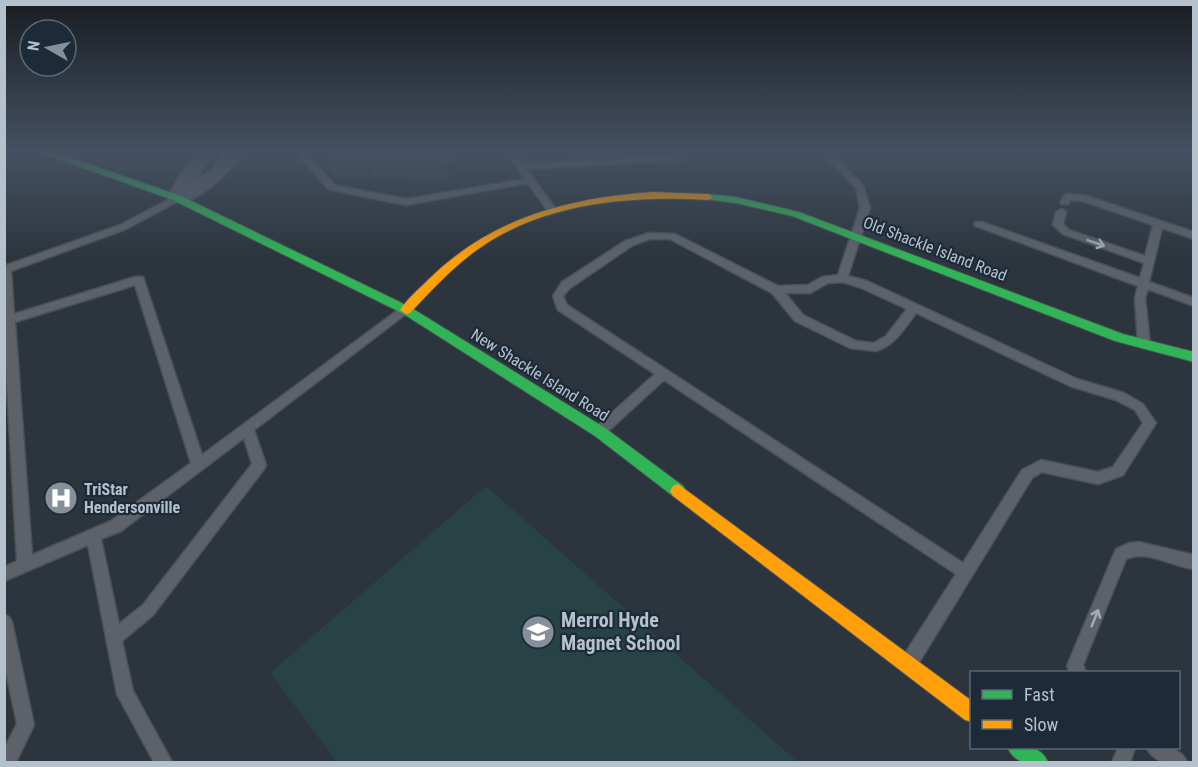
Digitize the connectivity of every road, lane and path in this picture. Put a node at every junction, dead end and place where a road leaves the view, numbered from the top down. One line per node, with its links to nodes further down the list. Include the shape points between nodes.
1 (145, 187): 8 (main road, New Shackle Island Road)
2 (182, 187): 8 (street)
3 (198, 187): 8 (street)
4 (331, 187): 5 (lane, via 406,202)
5 (493, 187)
6 (536, 187): 9 (lane)
7 (860, 187): 12 (lane, via 865,208)
8 (177, 198): 15 (lane, via 123,227); 21 (main road, New Shackle Island Road)
9 (552, 211): 12 (main road, Old Shackle Island Road, via 590,200 686,195 736,200); 21 (main road, Old Shackle Island Road, via 492,236 445,269)
10 (980, 224): 17 (lane)
11 (1158, 225): 13 (lane); 14 (lane); 14 (lane, one-way to 14, via 1084,198 1068,197 1058,225 1066,232)
12 (855, 236): 16 (lane); 23 (main road, Old Shackle Island Road)
13 (1194, 236)
14 (1149, 261): 17 (lane)
15 (5, 270): 22 (lane)
16 (842, 278): 18 (lane, via 826,280 810,289); 20 (lane)
17 (1143, 284): 19 (lane); 23 (lane, via 1140,298)
18 (776, 290): 20 (lane, via 798,318 854,345 876,347 890,339); 25 (lane, via 672,236 649,236 629,243 566,285 558,296 562,307)
19 (1194, 302)
20 (914, 308): 32 (lane, via 1074,383 1120,396 1139,407 1150,423 1118,471 1098,478 1041,466 1027,474)
21 (406, 310): 26 (lane); 27 (main road, New Shackle Island Road)
22 (7, 320): 28 (lane, via 139,280); 31 (lane)
23 (1144, 344): 24 (main road, Old Shackle Island Road)
24 (1194, 357)
25 (664, 373): 27 (lane); 32 (lane)
26 (247, 428): 28 (lane); 35 (lane, via 259,465 147,610)
27 (600, 432): 36 (main road, New Shackle Island Road)
28 (198, 464): 29 (lane, via 116,526)
29 (93, 536): 31 (lane); 35 (lane)
30 (1194, 562): 37 (lane, one-way to 30, via 1075,666 1121,554 1129,549 1148,549)
31 (25, 565): 33 (lane)
32 (966, 572): 36 (lane)
33 (4, 574)
34 (4, 622): 41 (lane, via 26,725)
35 (113, 639): 42 (lane, via 124,693)
36 (908, 664): 38 (main road, New Shackle Island Road)
37 (1078, 671)
38 (970, 710)
39 (1021, 749): 43 (main road)
40 (1159, 749): 44 (lane)
41 (7, 762)
42 (164, 762)
43 (1038, 762)
44 (1178, 762)

